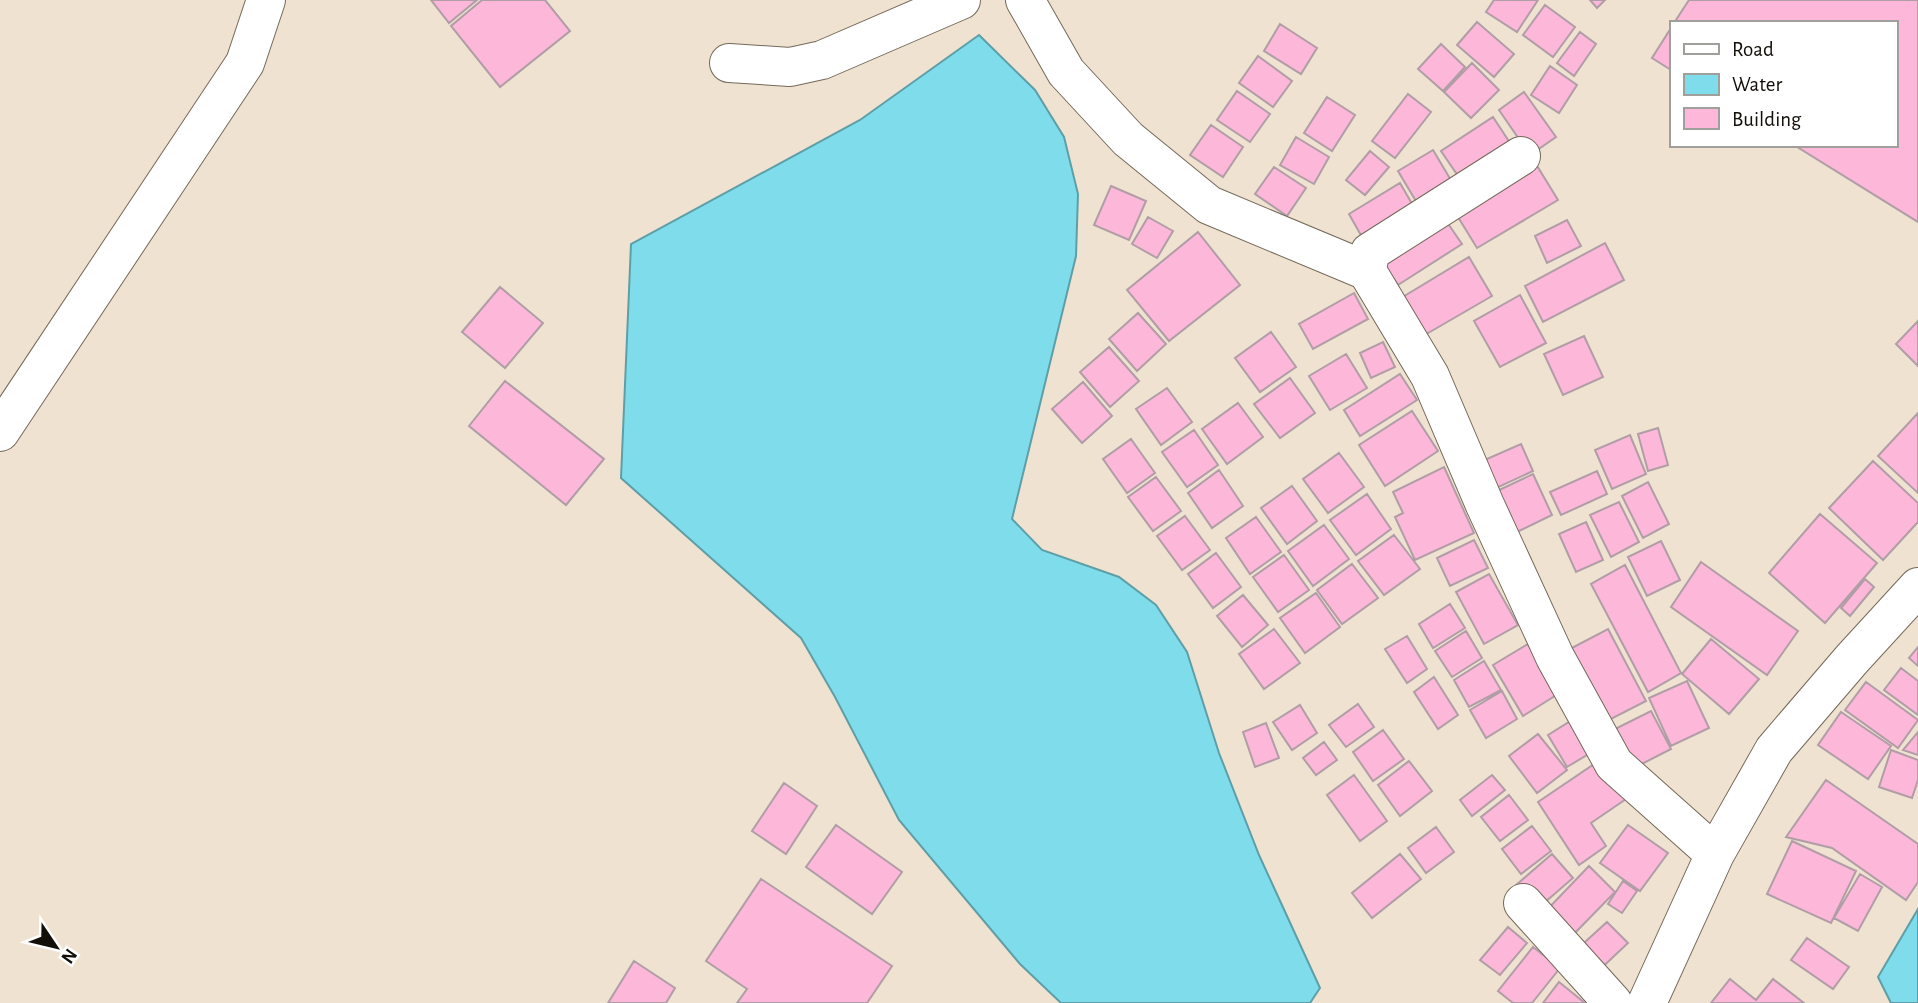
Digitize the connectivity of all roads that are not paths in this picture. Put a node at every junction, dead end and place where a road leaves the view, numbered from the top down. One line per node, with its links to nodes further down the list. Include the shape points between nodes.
1 (266, 0): 7 (street, via 244,63)
2 (961, 0): 4 (street, via 822,60 790,67)
3 (1025, 0): 6 (street, via 1066,72 1128,139 1209,205)
4 (729, 63)
5 (1521, 156): 6 (street, via 1370,252)
6 (1367, 271): 9 (street, via 1430,376 1555,657 1614,764)
7 (0, 432)
8 (1918, 587): 9 (street, via 1773,750)
9 (1715, 854): 12 (street)
10 (1523, 903): 11 (street)
11 (1613, 1003)
12 (1647, 1003)

